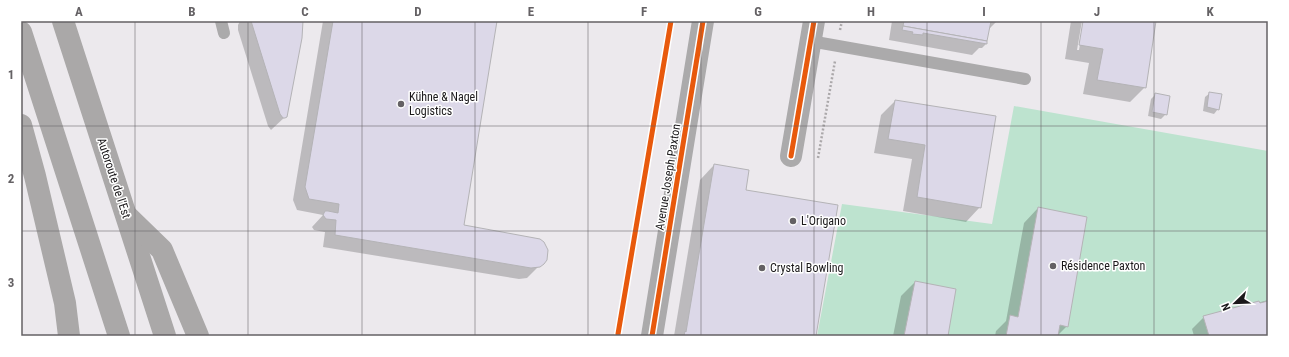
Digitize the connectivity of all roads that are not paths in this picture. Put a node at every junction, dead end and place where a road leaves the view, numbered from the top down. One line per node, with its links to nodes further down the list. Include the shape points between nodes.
1 (63, 21): 10 (highway, Autoroute de l’Est)
2 (221, 21): 6 (lane)
3 (703, 21): 15 (street, Avenue Joseph Paxton)
4 (812, 31): 7 (lane, via 838,46); 9 (street)
5 (21, 32): 12 (highway)
6 (224, 33)
7 (1025, 79)
8 (21, 125): 11 (highway, via 63,296)
9 (791, 156)
10 (126, 214): 13 (highway, Autoroute de l’Est); 14 (highway, via 162,250)
11 (69, 336)
12 (119, 336)
13 (165, 336)
14 (198, 336)
15 (652, 336)

